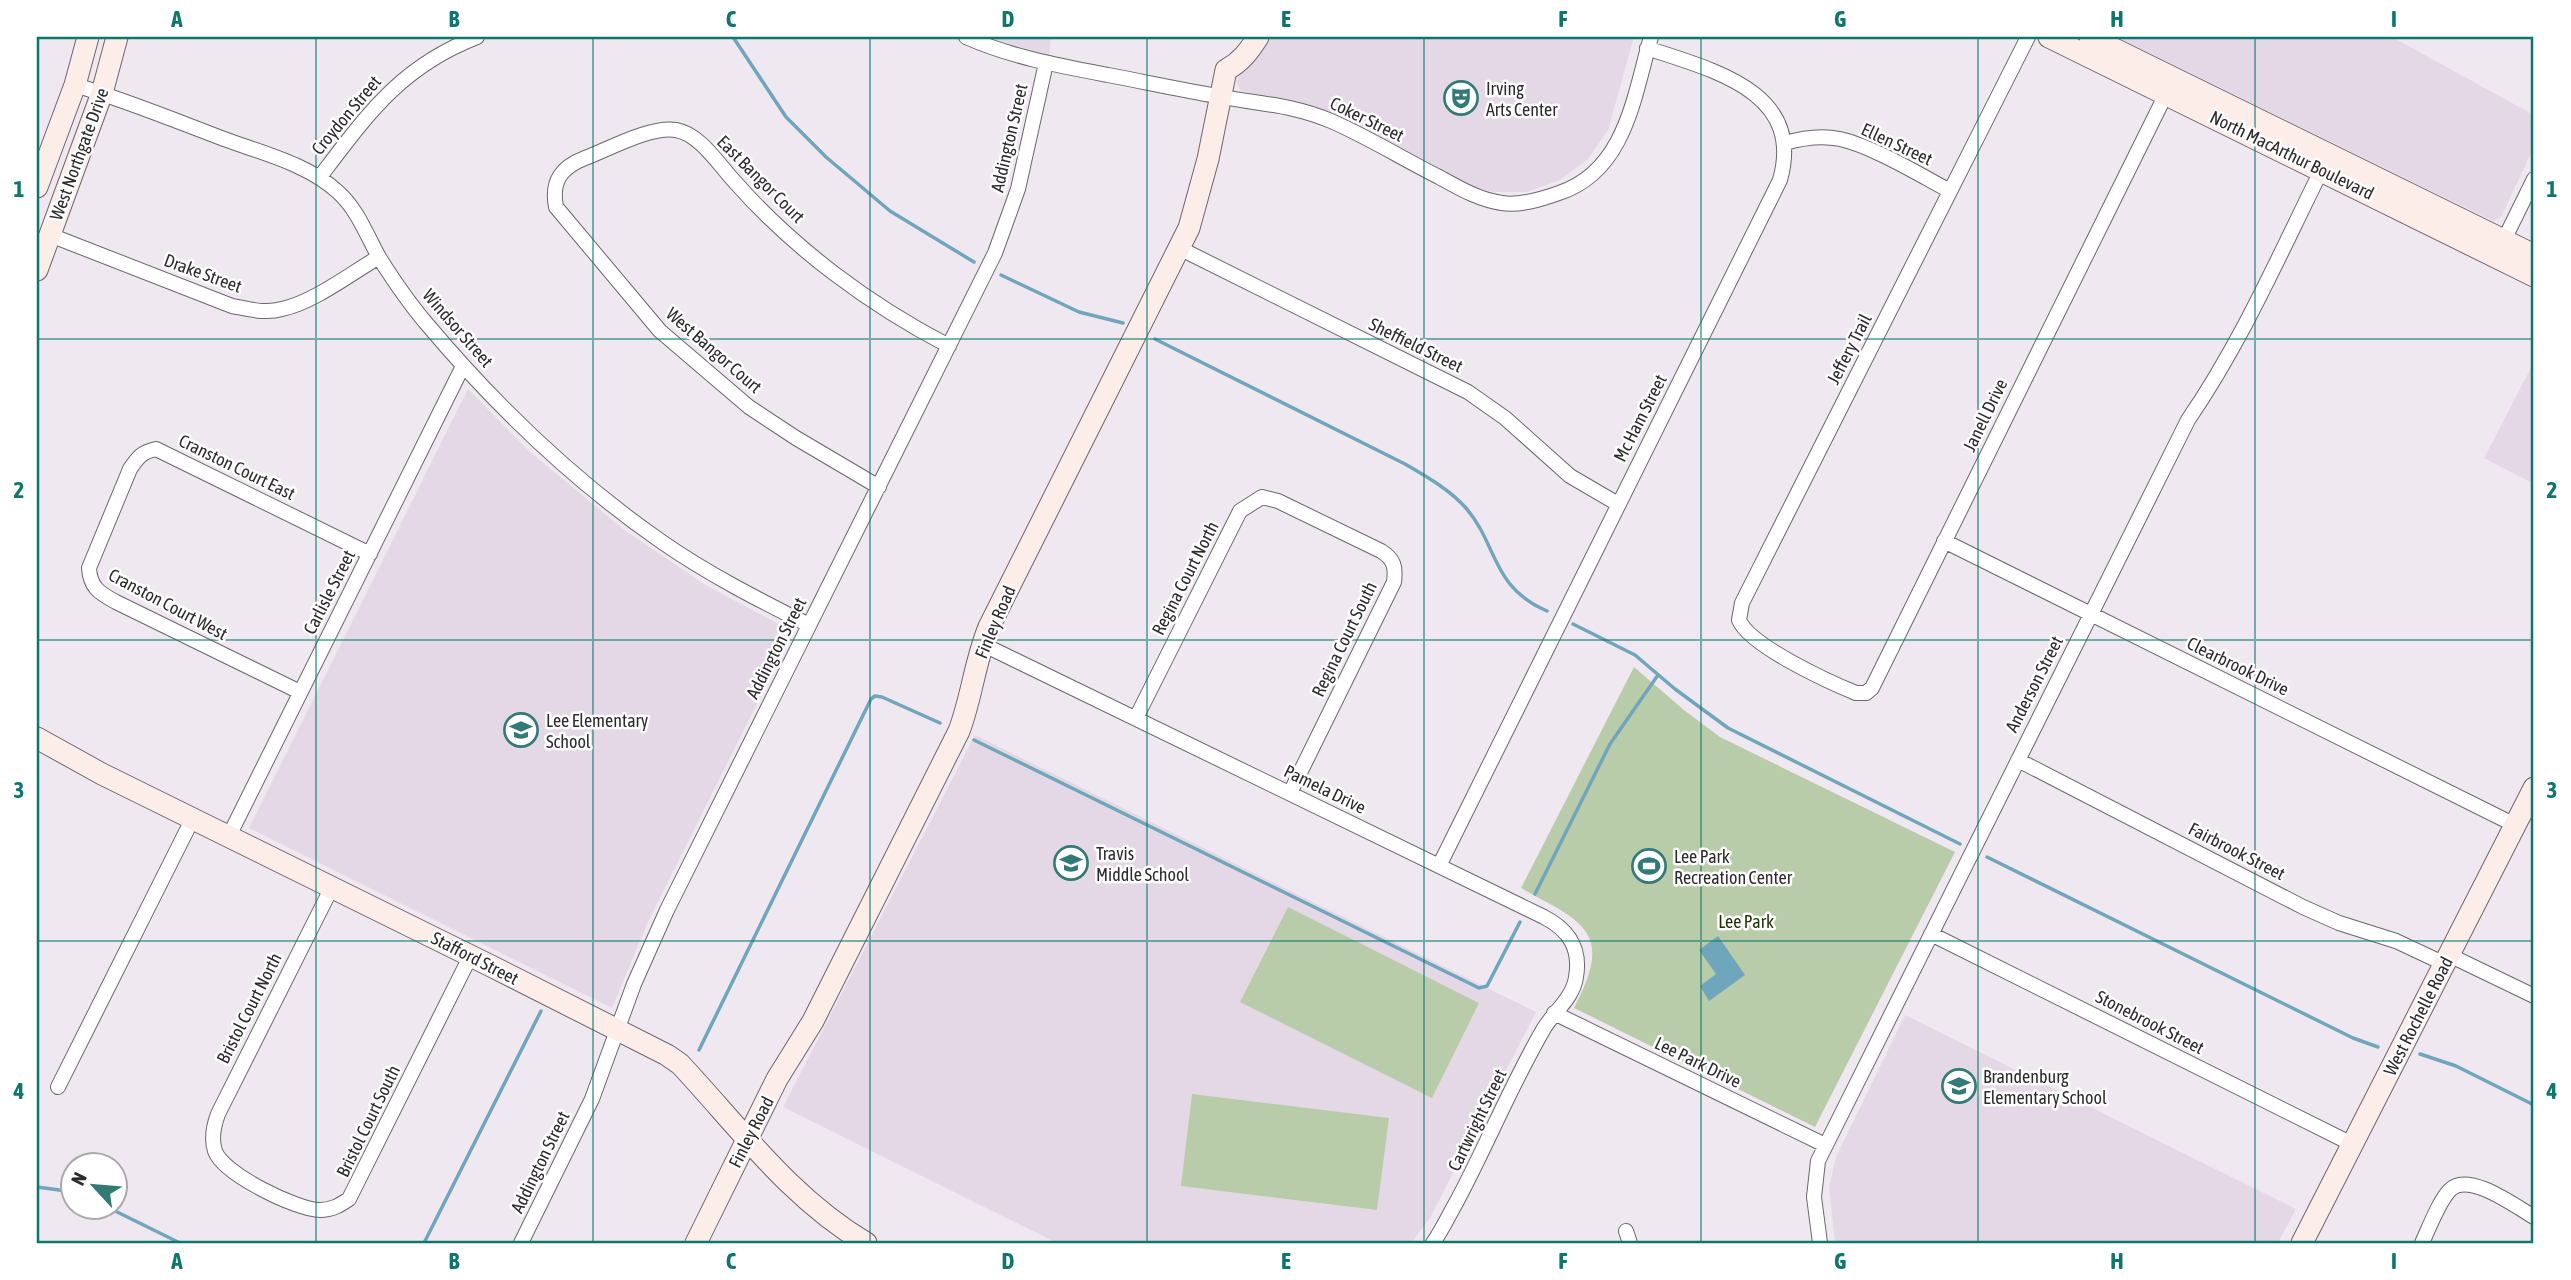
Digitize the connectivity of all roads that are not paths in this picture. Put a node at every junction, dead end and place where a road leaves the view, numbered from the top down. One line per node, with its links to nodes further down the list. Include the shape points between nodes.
1 (88, 37): 11 (street, West Northgate Drive)
2 (117, 37): 13 (street, West Northgate Drive)
3 (477, 37): 17 (street, Croydon Street, via 439,55 395,85)
4 (966, 37): 10 (street, Coker Street)
5 (1258, 37): 14 (street, Finley Road, via 1226,70)
6 (2028, 37): 20 (street, Jeffery Trail)
7 (2049, 37): 12 (street, North MacArthur Boulevard)
8 (2090, 37): 12 (street, North MacArthur Boulevard)
9 (1649, 43): 14 (street, Coker Street, via 1622,136 1611,155 1587,178 1562,192 1528,201 1503,204 1471,194 1331,121 1300,110); 15 (street, Mc Ham Street, via 1740,84 1764,100 1779,120)
10 (1046, 63): 14 (street, Coker Street); 28 (street, Addington Street, via 1005,229)
11 (75, 85): 13 (street, Windsor Street); 19 (street, West Northgate Drive)
12 (2170, 86): 16 (street, North MacArthur Boulevard); 34 (street, Janell Drive)
13 (102, 93): 17 (street, Windsor Street); 22 (street, West Northgate Drive)
14 (1221, 97): 23 (street, Finley Road, via 1196,206)
15 (1784, 143): 20 (street, Ellen Street, via 1807,137 1839,138); 31 (street, Mc Ham Street, via 1786,160 1780,180)
16 (2325, 162): 24 (street, North MacArthur Boulevard); 36 (street, Anderson Street, via 2241,335 2188,420)
17 (319, 178): 25 (street, Windsor Street, via 352,208)
18 (2534, 179): 24 (street)
19 (37, 187)
20 (1950, 191): 39 (street, Jeffery Trail, via 1742,603 1741,625)
21 (556, 206): 28 (street, East Bangor Court, via 556,181 568,165 655,131 676,130 692,136 747,196 844,281 901,321); 30 (street, West Bangor Court, via 660,331 749,407)
22 (50, 236): 25 (street, Drake Street, via 232,306 260,311 281,310 303,301); 27 (street, West Northgate Drive)
23 (1179, 248): 31 (street, Sheffield Street, via 1468,392 1570,476); 38 (street, Finley Road)
24 (2500, 248): 26 (street, North MacArthur Boulevard)
25 (379, 257): 29 (street, Windsor Street, via 412,306)
26 (2532, 269)
27 (37, 270)
28 (949, 346): 30 (street, Addington Street)
29 (463, 366): 35 (street, Carlisle Street); 37 (street, Windsor Street, via 554,456 635,523 699,566)
30 (879, 487): 37 (street, Addington Street)
31 (1618, 504): 49 (street, Mc Ham Street)
32 (116, 509): 35 (street, Cranston Court East, via 138,457 156,449); 40 (street, Cranston Court West, via 89,568 95,589)
33 (1297, 510): 41 (street, Regina Court North, via 1262,497 1240,511); 45 (street, Regina Court South, via 1391,557 1396,570)
34 (1944, 541): 36 (street, Clearbrook Drive); 39 (street, Janell Drive, via 1866,693 1856,693)
35 (370, 554): 40 (street, Carlisle Street)
36 (2091, 614): 43 (street, Anderson Street); 47 (street, Clearbrook Drive)
37 (809, 625): 56 (street, Addington Street, via 667,910)
38 (982, 644): 41 (street, Pamela Drive); 58 (street, Finley Road, via 959,731 813,1021)
39 (1790, 661)
40 (300, 692): 48 (street, Carlisle Street)
41 (1136, 718): 45 (street, Pamela Drive)
42 (37, 738): 46 (street, Stafford Street)
43 (2018, 760): 51 (street, Anderson Street); 53 (street, Fairbrook Street, via 2303,907)
44 (2534, 788): 47 (street, West Rochelle Road)
45 (1290, 793): 49 (street, Pamela Drive)
46 (192, 818): 48 (street, Stafford Street); 57 (street)
47 (2515, 825): 53 (street, West Rochelle Road)
48 (229, 836): 50 (street, Stafford Street)
49 (1439, 866): 55 (street, Pamela Drive, via 1559,925 1570,936 1575,946 1576,979 1564,1004)
50 (332, 887): 52 (street, Stafford Street); 61 (street, Bristol Court North, via 218,1114)
51 (1931, 934): 59 (street, Stonebrook Street); 60 (street, Anderson Street)
52 (471, 956): 56 (street, Stafford Street); 61 (street, Bristol Court South, via 349,1199 317,1211 295,1204 237,1176)
53 (2447, 959): 54 (street, Fairbrook Street); 59 (street, West Rochelle Road)
54 (2534, 996)
55 (1554, 1013): 60 (street, Lee Park Drive); 66 (street, Cartwright Street)
56 (617, 1032): 58 (street, Stafford Street, via 680,1064); 63 (street, Addington Street, via 589,1105)
57 (58, 1087)
58 (746, 1140): 64 (street, Finley Road); 65 (street, Stafford Street, via 799,1192)
59 (2352, 1144): 68 (street, West Rochelle Road)
60 (1825, 1145): 67 (street, Anderson Street, via 1814,1185)
61 (214, 1149)
62 (2534, 1217): 69 (street, via 2480,1187 2460,1183 2449,1190)
63 (521, 1243)
64 (696, 1243)
65 (866, 1243)
66 (1433, 1243)
67 (1821, 1243)
68 (2302, 1243)
69 (2422, 1243)

